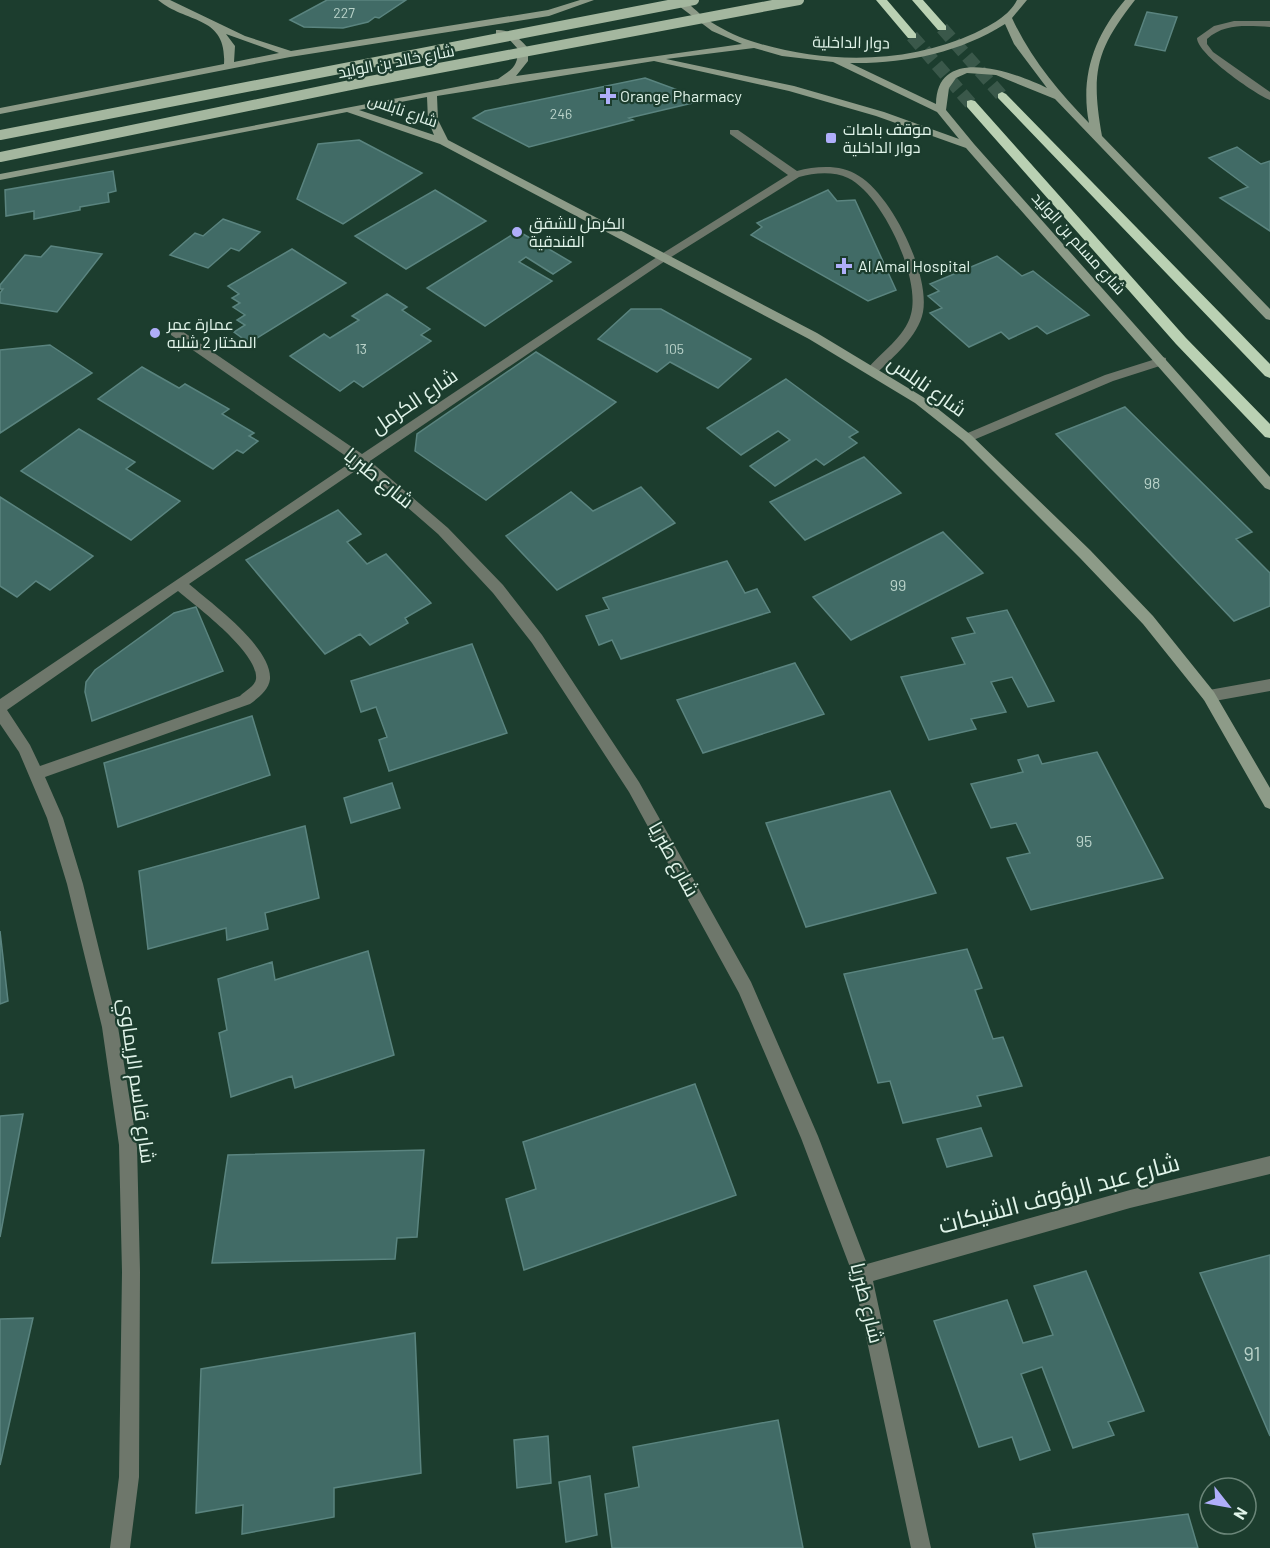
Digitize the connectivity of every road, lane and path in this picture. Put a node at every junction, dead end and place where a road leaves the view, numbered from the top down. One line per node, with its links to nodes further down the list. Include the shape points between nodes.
1 (163, 0): 13 (street)
2 (589, 0): 14 (street, شارع خالد بن الوليد, via 549,13)
3 (676, 0): 17 (street, دوار الداخلية, via 696,17)
4 (694, 0): 32 (main road, شارع خالد بن الوليد, bridge)
5 (799, 0): 36 (main road, شارع خالد بن الوليد, bridge, via 365,82)
6 (880, 0): 16 (highway)
7 (917, 0): 15 (highway)
8 (1034, 0): 10 (street)
9 (1130, 0): 33 (street, via 1102,40 1092,70 1090,95)
10 (1021, 2): 11 (street, دوار الداخلية)
11 (1008, 19): 20 (street, دوار الداخلية, via 965,43 905,58); 26 (street, via 1019,44)
12 (1270, 24): 25 (street, via 1222,25 1202,38 1210,54)
13 (215, 26): 18 (street); 21 (street, via 230,46)
14 (468, 27): 18 (street, شارع خالد بن الوليد); 22 (street, via 512,36 523,48 524,61 513,74)
15 (942, 28)
16 (912, 36)
17 (756, 45): 19 (street); 20 (street, دوار الداخلية)
18 (290, 54): 21 (street, شارع خالد بن الوليد)
19 (644, 57): 22 (street); 35 (street, via 791,88)
20 (836, 60): 29 (street, شارع مسلم بن الوليد)
21 (228, 67): 30 (street, شارع خالد بن الوليد)
22 (494, 84): 23 (street)
23 (432, 95): 28 (street); 34 (street, شارع نابلس, via 435,126)
24 (1002, 96): 44 (highway)
25 (1270, 97)
26 (1060, 99): 29 (street, via 1019,78 970,71 945,84); 33 (street)
27 (971, 104): 45 (highway, شارع مسلم بن الوليد, via 1181,341)
28 (350, 110): 34 (street, شارع نابلس); 38 (street)
29 (941, 110): 35 (street, شارع مسلم بن الوليد)
30 (0, 111)
31 (734, 132): 37 (street)
32 (0, 135)
33 (1097, 139): 40 (street)
34 (444, 142): 39 (street, شارع نابلس)
35 (970, 146): 42 (street, شارع مسلم بن الوليد)
36 (0, 157)
37 (795, 175): 39 (street, شارع الكرمل); 43 (street, via 828,170 854,177 867,187 888,216 907,251 918,286 918,311 910,331)
38 (0, 177)
39 (664, 257): 43 (street, شارع نابلس); 47 (street, شارع الكرمل)
40 (1270, 316)
41 (175, 332): 47 (street, شارع طبريا)
42 (1162, 361): 46 (street, via 1109,378); 48 (street, شارع مسلم بن الوليد)
43 (872, 371): 46 (street, شارع نابلس, via 919,400)
44 (1270, 373)
45 (1270, 433)
46 (967, 438): 51 (street, شارع نابلس, via 1148,620)
47 (361, 460): 49 (street, شارع الكرمل); 57 (street, شارع طبريا, via 443,531 498,589 537,639 634,787 745,988 809,1136)
48 (1270, 485)
49 (179, 584): 52 (street, شارع الكرمل); 54 (street, via 259,661 264,677 260,687 244,700)
50 (1270, 685): 51 (street)
51 (1209, 696): 55 (street, شارع نابلس)
52 (0, 707)
53 (0, 712): 54 (street, شارع قاسم الريماوي, via 26,749)
54 (36, 774): 58 (street, شارع قاسم الريماوي, via 55,818 75,884 110,1027 128,1144 129,1477)
55 (1270, 802)
56 (1270, 1165): 57 (street, شارع عبد الرؤوف الشيكات, via 1130,1199)
57 (862, 1275): 59 (street, شارع طبريا)
58 (120, 1548)
59 (921, 1548)

